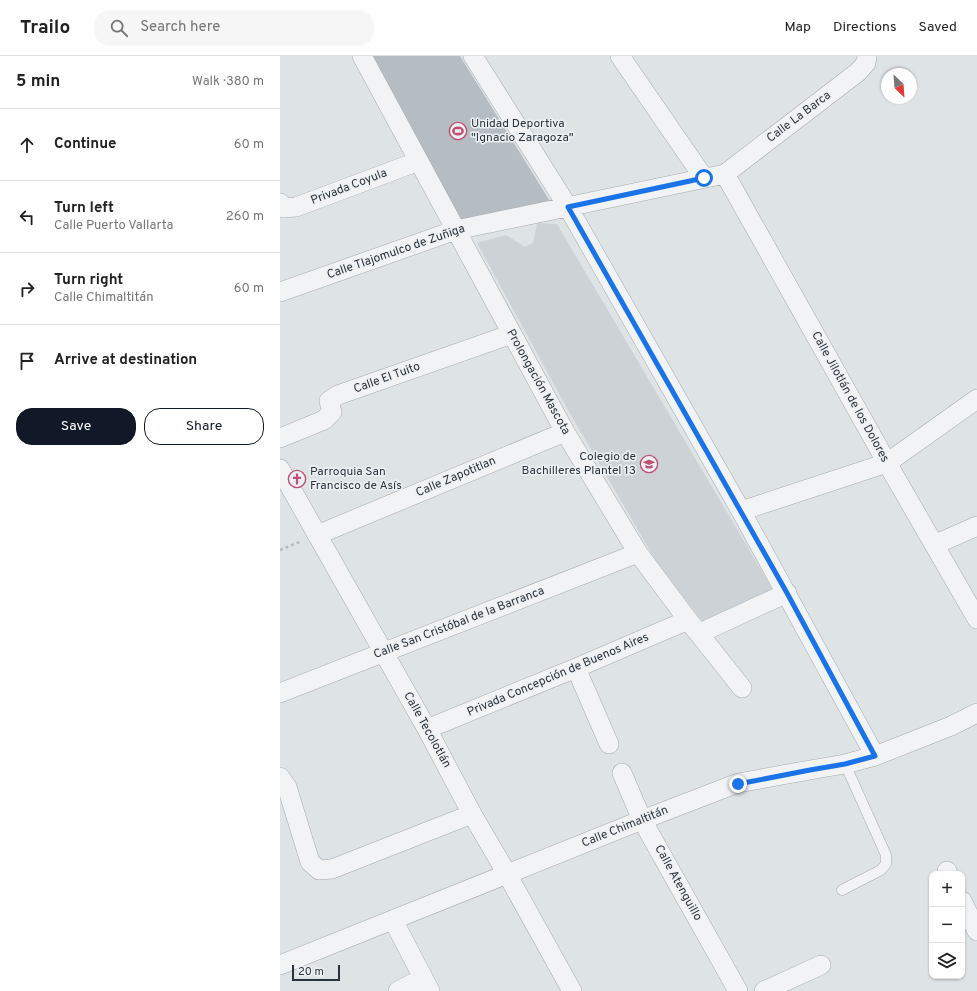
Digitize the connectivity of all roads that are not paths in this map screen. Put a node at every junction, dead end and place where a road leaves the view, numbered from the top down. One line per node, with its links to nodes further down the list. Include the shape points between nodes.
1 (362, 56): 5 (street, Prolongación Mascota)
2 (472, 56): 9 (street)
3 (620, 56): 7 (street)
4 (868, 56): 6 (street, Calle La Barca, via 866,63 858,72)
5 (419, 161): 8 (street, Privada Coyula, via 296,207 284,208); 10 (street, Prolongación Mascota)
6 (725, 174): 7 (street, Calle Tlajomulco de Zuñiga); 16 (street, Calle Jilotlán de los Dolores)
7 (704, 178): 9 (street, Calle Tlajomulco de Zuñiga)
8 (280, 203)
9 (568, 207): 10 (street, Calle Tlajomulco de Zuñiga); 18 (street)
10 (456, 230): 11 (street, Calle Tlajomulco de Zuñiga); 12 (street, Prolongación Mascota)
11 (280, 292)
12 (512, 334): 14 (street, Prolongación Mascota); 15 (street, Calle El Tuito, via 338,395 330,401 332,412 324,420)
13 (977, 399): 16 (street)
14 (565, 432): 20 (street, Calle Zapotitlan); 22 (street, Prolongación Mascota)
15 (280, 438)
16 (887, 463): 18 (street); 21 (street, Calle Jilotlán de los Dolores)
17 (280, 469): 20 (street, Calle Tecolotlán)
18 (741, 511): 23 (street)
19 (977, 526): 21 (street)
20 (317, 535): 26 (street, Calle Tecolotlán)
21 (934, 545): 24 (street, Calle Jilotlán de los Dolores)
22 (638, 553): 25 (street, Prolongación Mascota); 26 (street, Calle San Cristóbal de la Barranca)
23 (787, 593): 25 (street); 33 (street)
24 (977, 619)
25 (694, 627): 27 (street, Privada Concepción de Buenos Aires); 28 (street, Prolongación Mascota)
26 (383, 653): 29 (street, Calle San Cristóbal de la Barranca); 31 (street, Calle Tecolotlán)
27 (576, 668): 31 (street, Privada Concepción de Buenos Aires); 32 (street)
28 (742, 688)
29 (280, 693)
30 (977, 713): 33 (street, Calle Chimaltitán)
31 (427, 729): 37 (street, Calle Tecolotlán)
32 (609, 744)
33 (875, 756): 34 (street, Calle Chimaltitán)
34 (845, 764): 38 (street, Calle Chimaltitán, via 738,784); 40 (lane, via 886,855 886,864 881,870)
35 (622, 773): 38 (street, Calle Atenguillo)
36 (280, 777): 37 (street, via 287,788 310,862 319,870 332,869)
37 (472, 814): 39 (street, Calle Tecolotlán)
38 (642, 820): 39 (street, Calle Chimaltitán); 49 (street, Calle Atenguillo)
39 (508, 874): 42 (street, Calle Chimaltitán); 48 (street, Calle Tecolotlán)
40 (842, 890)
41 (965, 907): 43 (street)
42 (393, 920): 44 (street, Calle Chimaltitán); 46 (street)
43 (977, 931)
44 (280, 965)
45 (821, 965): 50 (street)
46 (427, 985): 47 (street)
47 (398, 991)
48 (572, 991)
49 (738, 991)
50 (764, 991)

